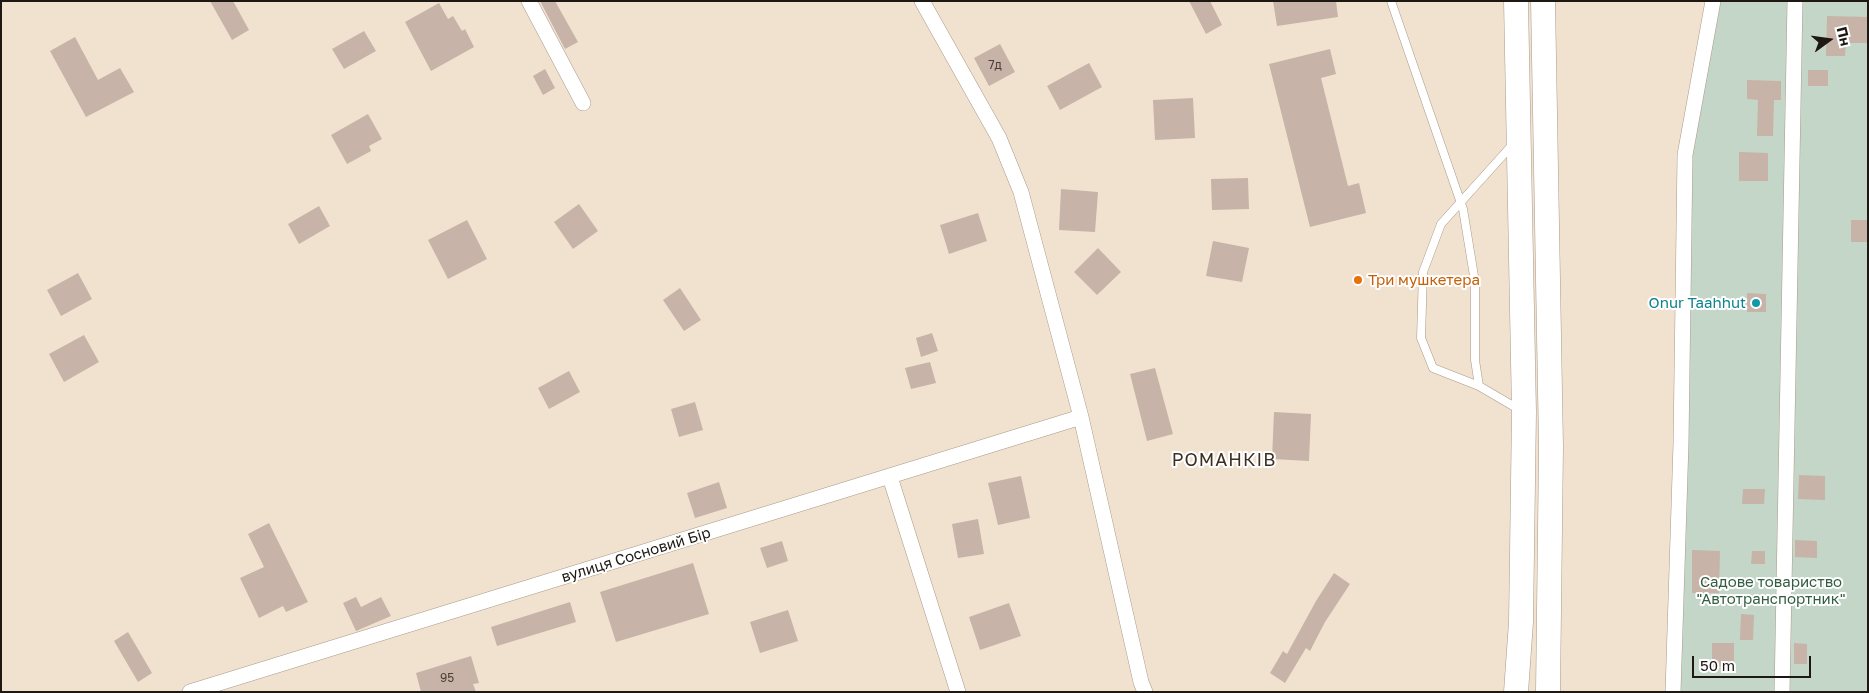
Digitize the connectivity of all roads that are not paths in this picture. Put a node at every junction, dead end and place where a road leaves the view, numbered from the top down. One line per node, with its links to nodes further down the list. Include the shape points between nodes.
1 (529, 1): 8 (street)
2 (922, 1): 13 (street, via 999,138 1022,192)
3 (1391, 1): 10 (lane)
4 (1516, 1): 9 (main road)
5 (1543, 1): 19 (main road, via 1551,447)
6 (1713, 1): 20 (street, via 1685,155 1682,443)
7 (1795, 1): 21 (street)
8 (583, 103)
9 (1519, 138): 10 (lane); 12 (main road)
10 (1460, 202): 11 (lane, via 1475,282 1475,360); 11 (lane, via 1441,224 1423,272 1421,338 1433,368)
11 (1479, 386): 12 (lane)
12 (1524, 412): 18 (main road, via 1521,622)
13 (1081, 417): 14 (street, вулиця Сосновий Бір); 17 (street)
14 (890, 477): 15 (street, вулиця Сосновий Бір); 16 (street)
15 (190, 692)
16 (958, 692)
17 (1145, 692)
18 (1516, 692)
19 (1548, 692)
20 (1673, 692)
21 (1782, 692)

